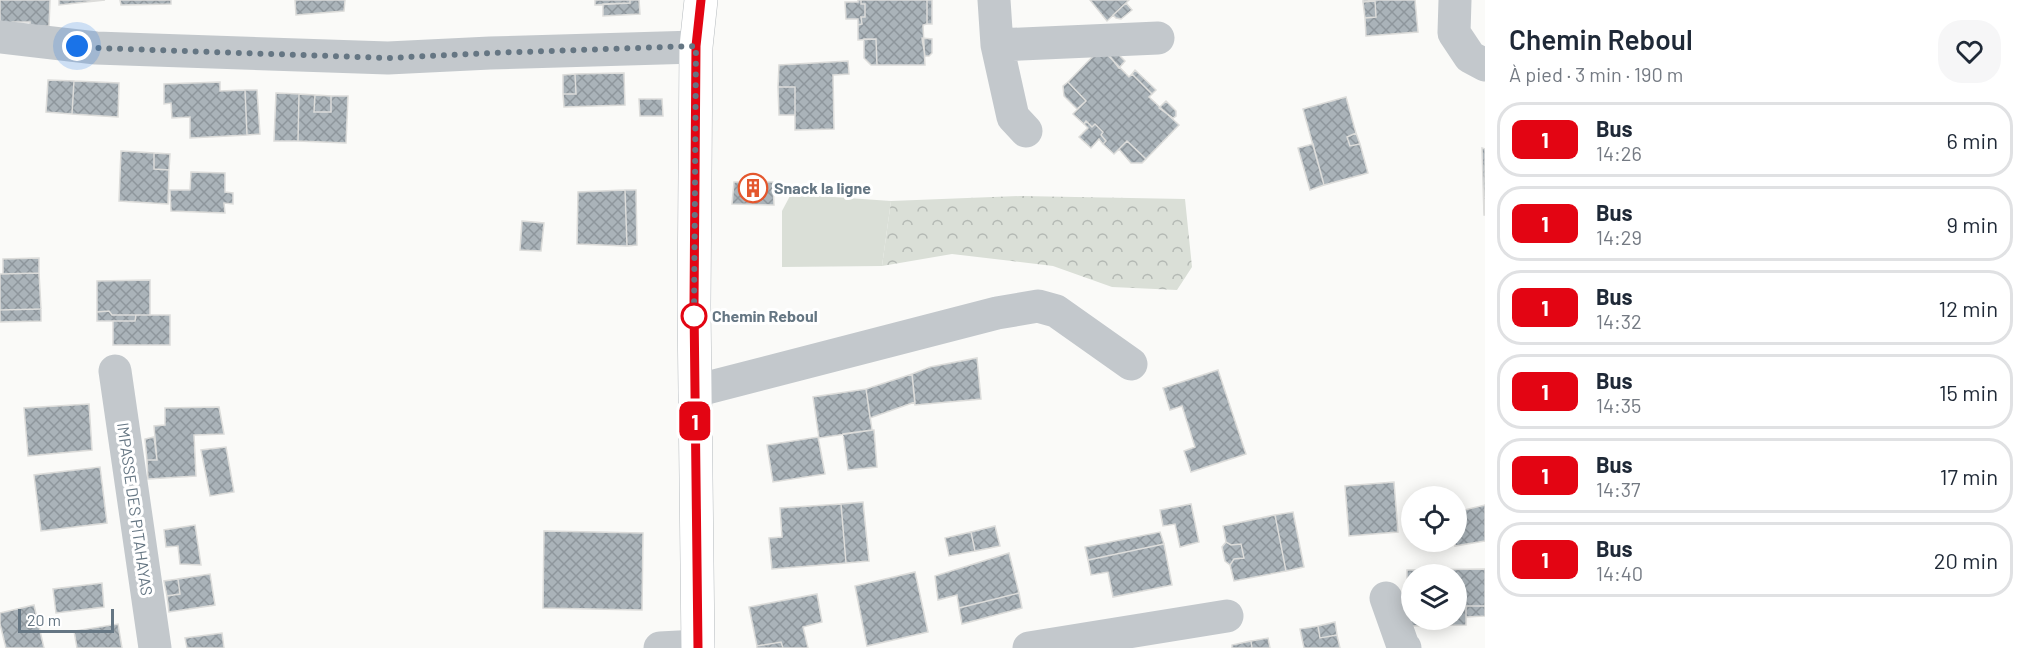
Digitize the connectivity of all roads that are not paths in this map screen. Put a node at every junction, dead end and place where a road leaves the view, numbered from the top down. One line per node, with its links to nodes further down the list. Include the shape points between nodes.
1 (701, 0): 7 (main road)
2 (993, 0): 6 (street)
3 (1455, 0): 8 (street, via 1454,33 1470,57)
4 (0, 38): 7 (street, via 96,48 388,58)
5 (1158, 38): 6 (street)
6 (997, 45): 9 (street, via 1013,117)
7 (696, 46): 12 (main road)
8 (1485, 65)
9 (1026, 131)
10 (1131, 364): 12 (street, via 1056,311 1038,306)
11 (115, 371): 16 (street, IMPASSE DES PITAHAYAS)
12 (695, 391): 15 (main road)
13 (1386, 598): 19 (street)
14 (1227, 616): 18 (street)
15 (698, 647): 17 (street)
16 (155, 648)
17 (660, 648)
18 (1029, 648)
19 (1405, 648)

